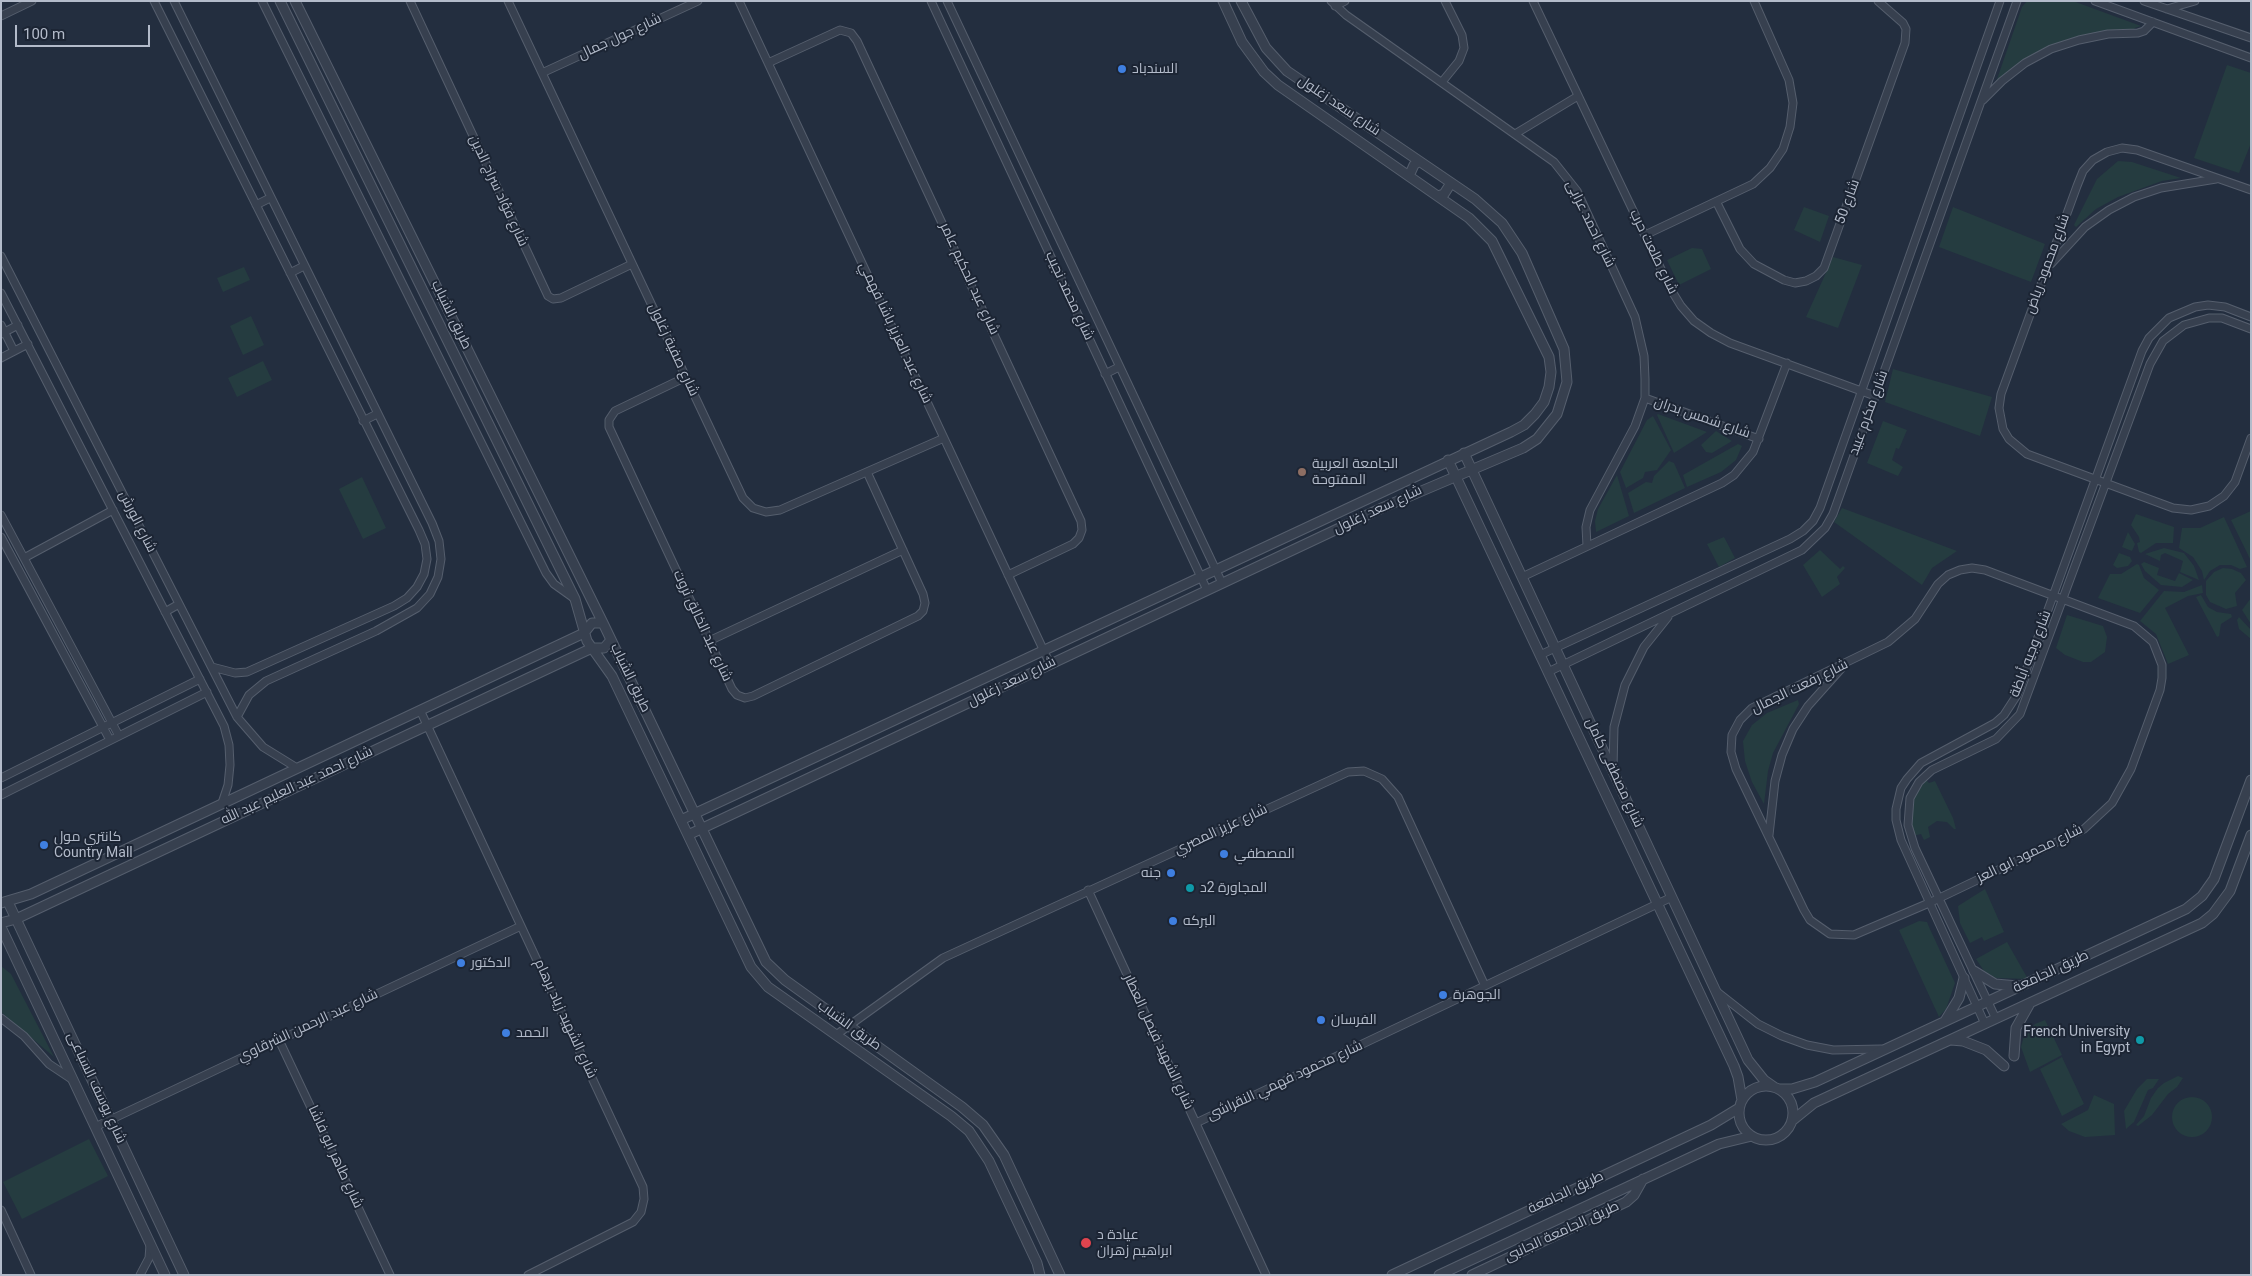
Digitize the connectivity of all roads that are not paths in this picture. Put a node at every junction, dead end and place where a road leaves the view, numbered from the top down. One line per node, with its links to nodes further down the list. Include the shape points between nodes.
1 (32, 1): 27 (street)
2 (154, 1): 45 (street)
3 (174, 1): 43 (street)
4 (262, 1): 94 (street, via 546,573 554,584)
5 (280, 1): 94 (street, طريق الشباب)
6 (295, 1): 99 (street, طريق الشباب)
7 (410, 1): 48 (street, شارع فؤاد سراج الدين, via 548,296 561,298)
8 (508, 1): 32 (street, شارع صفية زغلول)
9 (698, 1): 32 (street, شارع جول جمال)
10 (739, 1): 31 (street, شارع عبد العزيز باشا فهمي)
11 (930, 1): 62 (street, شارع محمد نجيب)
12 (947, 1): 61 (street, شارع محمد نجيب)
13 (1223, 1): 38 (street, شارع سعد زغلول, via 1242,42 1264,72)
14 (1241, 1): 37 (street, شارع سعد زغلول, via 1266,48 1287,71)
15 (1345, 1): 25 (street)
16 (1445, 1): 33 (street, via 1462,35 1464,48 1459,61)
17 (1534, 1): 34 (street, شارع طلعت حرب)
18 (1754, 1): 44 (street, via 1789,80 1793,103 1790,127 1783,149 1770,168 1753,184)
19 (1878, 1): 44 (street, شارع 50, via 1903,23 1905,43 1824,268 1806,282 1795,283 1754,264 1735,240)
20 (2000, 1): 64 (street, شارع مكرم عبيد)
21 (2017, 1): 35 (street, شارع مكرم عبيد)
22 (2144, 1): 26 (street)
23 (2195, 1): 26 (street)
24 (2099, 2): 28 (street)
25 (1333, 4): 33 (street, شارع احمد عرابى)
26 (2166, 9): 29 (street)
27 (1, 16)
28 (2153, 22): 30 (street); 35 (street, via 2138,33 2089,38 2051,49 2017,69)
29 (2251, 38)
30 (2251, 58)
31 (768, 63): 69 (street, شارع عبد العزيز باشا فهمي); 88 (street, شارع عبد الحكيم عامر, via 840,30 851,33 857,41 1081,521 1082,530 1073,544)
32 (542, 73): 48 (street, شارع صفية زغلول)
33 (1442, 82): 36 (street, شارع احمد عرابى)
34 (1578, 96): 36 (street); 46 (street, شارع طلعت حرب)
35 (1981, 102): 65 (street, شارع مكرم عبيد)
36 (1515, 134): 66 (street, شارع احمد عرابى, via 1554,162 1577,191 1635,317 1644,356)
37 (1419, 161): 38 (street); 40 (street, شارع سعد زغلول)
38 (1409, 176): 42 (street, شارع سعد زغلول)
39 (2218, 179): 41 (street, شارع محمود رياض); 50 (street, via 2161,188 2108,210 2085,227); 50 (street, شارع محمود رياض, via 2137,150 2122,148 2107,152 2083,171)
40 (1451, 183): 42 (street, via 1444,194); 74 (street, شارع سعد زغلول, via 1490,210 1513,237 1558,333 1567,365 1564,398 1548,427 1523,448)
41 (2251, 190)
42 (1438, 196): 72 (street, شارع سعد زغلول, via 1469,218 1492,241 1543,342 1551,372 1546,394 1535,414 1524,425)
43 (270, 198): 45 (street); 49 (street)
44 (1717, 202): 46 (street)
45 (256, 205): 51 (street)
46 (1644, 235): 60 (street, شارع طلعت حرب, via 1670,288 1694,321 1711,334)
47 (1, 256): 96 (street, شارع الورش)
48 (632, 264): 63 (street, شارع صفية زغلول)
49 (304, 266): 51 (street); 67 (street)
50 (2046, 269): 77 (street, شارع محمود رياض, via 2001,394 2000,418 2009,439 2027,454)
51 (290, 273): 68 (street)
52 (1, 293): 54 (street, شارع الورش)
53 (2251, 317): 77 (street, شارع وجيه أباظة, via 2208,306 2181,312 2158,327 2142,350)
54 (18, 325): 56 (street); 57 (street, شارع الورش)
55 (2251, 329): 78 (street, شارع وجيه أباظة, via 2222,318 2209,318 2184,325 2163,341 2150,364)
56 (2, 331): 58 (street)
57 (28, 344): 58 (street); 81 (street, شارع الورش)
58 (14, 351): 59 (street)
59 (1, 358)
60 (1787, 363): 64 (street, شارع طلعت حرب); 70 (street)
61 (1119, 367): 62 (street); 87 (street, شارع محمد نجيب)
62 (1105, 374): 89 (street, شارع محمد نجيب)
63 (686, 377): 75 (street, شارع صفية زغلول, via 743,498 753,508 766,512 780,510); 102 (street, شارع عبد الخالق ثروت, via 615,411 609,427)
64 (1862, 391): 65 (street, شارع طلعت حرب); 104 (street, شارع مكرم عبيد, via 1820,508 1803,532)
65 (1876, 396): 98 (street, شارع مكرم عبيد, via 1833,514 1814,540 1802,550)
66 (1645, 398): 70 (street, شارع شمس بدران); 84 (street, شارع احمد عرابى, via 1635,426 1590,510 1586,527)
67 (377, 414): 68 (street); 115 (street, via 439,541 438,578 430,594 401,618 257,687)
68 (363, 420): 110 (street, via 425,544 427,559 417,587 394,606 247,672 235,673)
69 (944, 438): 75 (street, شارع صفية زغلول); 88 (street, شارع عبد العزيز باشا فهمي)
70 (1759, 438): 84 (street, via 1745,465 1722,484)
71 (2251, 438): 78 (street, شارع محمود رياض, via 2235,482 2224,496 2209,506 2191,510 2173,508)
72 (1464, 453): 73 (street, شارع سعد زغلول); 74 (street, شارع مصطفى كامل)
73 (1448, 460): 76 (street, شارع مصطفى كامل); 87 (street, شارع سعد زغلول)
74 (1472, 469): 76 (street, شارع سعد زغلول); 79 (street, شارع مصطفى كامل)
75 (867, 472): 85 (street, شارع عبد الخالق ثروت)
76 (1455, 475): 80 (street, شارع مصطفى كامل); 91 (street, شارع سعد زغلول)
77 (2095, 480): 78 (street, شارع محمود رياض); 93 (street, شارع وجيه أباظة)
78 (2106, 484): 95 (street, شارع وجيه أباظة)
79 (1480, 487): 80 (street, via 1474,486); 90 (street, شارع مصطفى كامل)
80 (1464, 494): 106 (street, شارع مصطفى كامل)
81 (112, 510): 86 (street); 97 (street, شارع الورش)
82 (1, 515): 86 (street)
83 (1, 537): 118 (street)
84 (1587, 546): 90 (street)
85 (903, 550): 102 (street); 102 (street, شارع عبد الخالق ثروت, via 925,603 918,616 753,696 745,698 732,689)
86 (24, 558): 116 (street)
87 (1215, 569): 89 (street, شارع سعد زغلول); 91 (street, شارع محمد نجيب)
88 (1008, 575): 105 (street, شارع عبد العزيز باشا فهمي)
89 (1200, 576): 92 (street, شارع محمد نجيب); 105 (street, شارع سعد زغلول)
90 (1522, 577): 104 (street, شارع مصطفى كامل)
91 (1222, 583): 92 (street, شارع سعد زغلول)
92 (1207, 590): 107 (street, شارع سعد زغلول)
93 (2053, 595): 95 (street, شارع محمود ابو العز); 109 (street, شارع رفعت الجمال, via 1985,570 1960,570 1938,584 1903,631 1881,647); 137 (street, شارع وجيه أباظة, via 2017,695 2004,715 1986,730 1921,763 1901,788 1896,809 1898,830)
94 (575, 599): 100 (street, طريق الشباب)
95 (2064, 599): 135 (street, شارع وجيه أباظة, via 2026,704 2014,723 1987,744 1932,770 1919,782 1910,798 1907,816 1910,834); 135 (street, شارع محمود ابو العز, via 2134,626 2158,653 2162,670 2160,690 2131,769 2112,803 2084,829)
96 (179, 604): 97 (street); 110 (street, شارع الورش)
97 (164, 612): 112 (street, شارع الورش)
98 (1671, 614): 108 (street, شارع مكرم عبيد); 122 (street, via 1644,647 1625,685 1614,726)
99 (603, 624): 100 (street, via 592,623); 101 (street, طريق الشباب)
100 (584, 633): 103 (street, طريق الشباب); 114 (street, شارع احمد عبد العليم عبد الله)
101 (611, 640): 103 (street, via 604,648); 127 (street, طريق الشباب)
102 (709, 641)
103 (592, 648): 117 (street, شارع احمد عبد العليم عبد الله); 128 (street, طريق الشباب, via 612,676)
104 (1556, 648): 106 (street, شارع مكرم عبيد); 108 (street, شارع مصطفى كامل)
105 (1043, 650): 107 (street, شارع عبد العزيز باشا فهمي); 127 (street, شارع سعد زغلول)
106 (1540, 656): 111 (street, شارع مصطفى كامل)
107 (1050, 664): 129 (street, شارع سعد زغلول)
108 (1563, 664): 111 (street, شارع مكرم عبيد); 122 (street, شارع مصطفى كامل)
109 (1845, 665): 132 (street, via 1808,706 1793,729 1774,781); 132 (street, شارع رفعت الجمال, via 1752,708 1732,735 1731,752 1736,768)
110 (212, 667): 115 (street, شارع الورش)
111 (1548, 672): 138 (street, شارع مصطفى كامل)
112 (200, 678): 113 (street, شارع الورش); 116 (street)
113 (207, 692): 119 (street); 126 (street, شارع الورش, via 224,726 229,746 230,765)
114 (420, 710): 117 (street, شارع الشهيد زياد برهام); 121 (street, شارع احمد عبد العليم عبد الله)
115 (237, 717): 121 (street, شارع الورش, via 263,747)
116 (112, 722): 118 (street); 119 (street)
117 (427, 726): 139 (street, شارع احمد عبد العليم عبد الله); 141 (street, شارع الشهيد زياد برهام)
118 (103, 727): 120 (street); 123 (street)
119 (119, 736): 120 (street)
120 (110, 740): 125 (street)
121 (297, 768): 126 (street, شارع احمد عبد العليم عبد الله)
122 (1613, 769): 134 (street, شارع مصطفى كامل)
123 (1, 778)
124 (2251, 780): 145 (street, طريق الجامعة, via 2214,879 2195,903)
125 (1, 795)
126 (222, 803): 136 (street, شارع احمد عبد العليم عبد الله, via 31,894)
127 (694, 814): 128 (street, شارع سعد زغلول); 129 (street, طريق الشباب)
128 (681, 820): 130 (street, طريق الشباب)
129 (702, 829): 130 (street, شارع سعد زغلول); 154 (street, طريق الشباب, via 766,962)
130 (688, 835): 155 (street, طريق الشباب, via 745,955 759,977 768,987)
131 (2251, 835): 148 (street, طريق الجامعة, via 2230,891 2213,914)
132 (1769, 836): 137 (street, شارع رفعت الجمال, via 1810,920 1830,934 1854,935)
133 (1088, 890): 144 (street, شارع عزيز المصري, via 1348,772 1364,771 1382,779 1398,797); 154 (street, شارع عزيز المصري, via 943,958); 166 (street, شارع الشهيد فيصل العطار)
134 (1672, 897): 138 (street, شارع محمود فهمي النقراشى); 146 (street, شارع مصطفى كامل)
135 (1939, 898): 137 (street, شارع محمود ابو العز); 142 (street, شارع وجيه أباظة)
136 (5, 902): 139 (street, شارع يوسف السباعى)
137 (1929, 903): 143 (street, شارع وجيه أباظة)
138 (1657, 904): 144 (street, شارع محمود فهمي النقراشى); 163 (street, شارع مصطفى كامل, via 1738,1077)
139 (16, 919): 140 (street, شارع احمد عبد العليم عبد الله); 164 (street, شارع يوسف السباعى)
140 (1, 925): 161 (street, شارع يوسف السباعى)
141 (521, 926): 156 (street, شارع عبد الرحمن الشرقاوي); 179 (street, شارع الشهيد زياد برهام, via 643,1187 644,1199 641,1212 623,1229)
142 (1974, 971): 145 (street, via 1995,984); 147 (street, شارع وجيه أباظة)
143 (1964, 978): 149 (street, شارع وجيه أباظة); 152 (street, via 1955,1007)
144 (1485, 986): 166 (street, شارع محمود فهمي النقراشى)
145 (2020, 986): 147 (street, طريق الجامعة)
146 (1716, 991): 158 (street, via 1758,1024 1807,1045 1851,1051); 162 (street, شارع مصطفى كامل, via 1748,1060 1764,1080)
147 (1988, 1002): 149 (street, طريق الجامعة); 151 (street, شارع وجيه أباظة)
148 (2030, 1004): 151 (street, طريق الجامعة); 159 (street, via 2016,1028)
149 (1977, 1007): 152 (street, طريق الجامعة); 153 (street, شارع وجيه أباظة)
150 (1, 1018): 161 (street, via 24,1036 49,1064)
151 (1996, 1019): 153 (street, طريق الجامعة)
152 (1943, 1023): 158 (street, طريق الجامعة)
153 (1985, 1024): 157 (street, طريق الجامعة)
154 (848, 1026): 155 (street, شارع عزيز المصري); 172 (street, طريق الشباب, via 962,1107 991,1134 1004,1155)
155 (836, 1035): 180 (street, طريق الشباب, via 969,1131 989,1161)
156 (279, 1040): 164 (street, شارع عبد الرحمن الشرقاوي); 178 (street, شارع طاهر ابو فاشا)
157 (1951, 1040): 160 (street, via 1986,1050); 165 (street, طريق الجامعة, via 1814,1104)
158 (1886, 1049): 162 (street, طريق الجامعة, via 1815,1082 1792,1089)
159 (2014, 1056)
160 (2004, 1066)
161 (73, 1080): 167 (street, شارع يوسف السباعى)
162 (1777, 1088): 163 (street, via 1759,1086 1746,1094); 165 (street, via 1792,1102)
163 (1741, 1104): 168 (street, via 1743,1127); 173 (street, طريق الجامعة, via 1705,1128)
164 (111, 1119): 167 (street, شارع عبد الرحمن الشرقاوي); 177 (street, شارع يوسف السباعى)
165 (1793, 1120): 168 (street, via 1788,1130 1778,1138 1764,1140)
166 (1196, 1124): 181 (street, شارع الشهيد فيصل العطار)
167 (95, 1127): 171 (street, شارع يوسف السباعى)
168 (1752, 1136): 169 (street, طريق الجامعة, via 1719,1144)
169 (1643, 1179): 182 (street, طريق الجامعة); 183 (street, طريق الجامعة الجانبى, via 1626,1202)
170 (1, 1210): 174 (street)
171 (150, 1244): 175 (street, via 149,1258); 176 (street, شارع يوسف السباعى)
172 (1057, 1274)
173 (1394, 1274)
174 (31, 1275)
175 (140, 1275)
176 (165, 1275)
177 (184, 1275)
178 (390, 1275)
179 (528, 1275)
180 (1040, 1275)
181 (1266, 1275)
182 (1439, 1275)
183 (1472, 1275)

